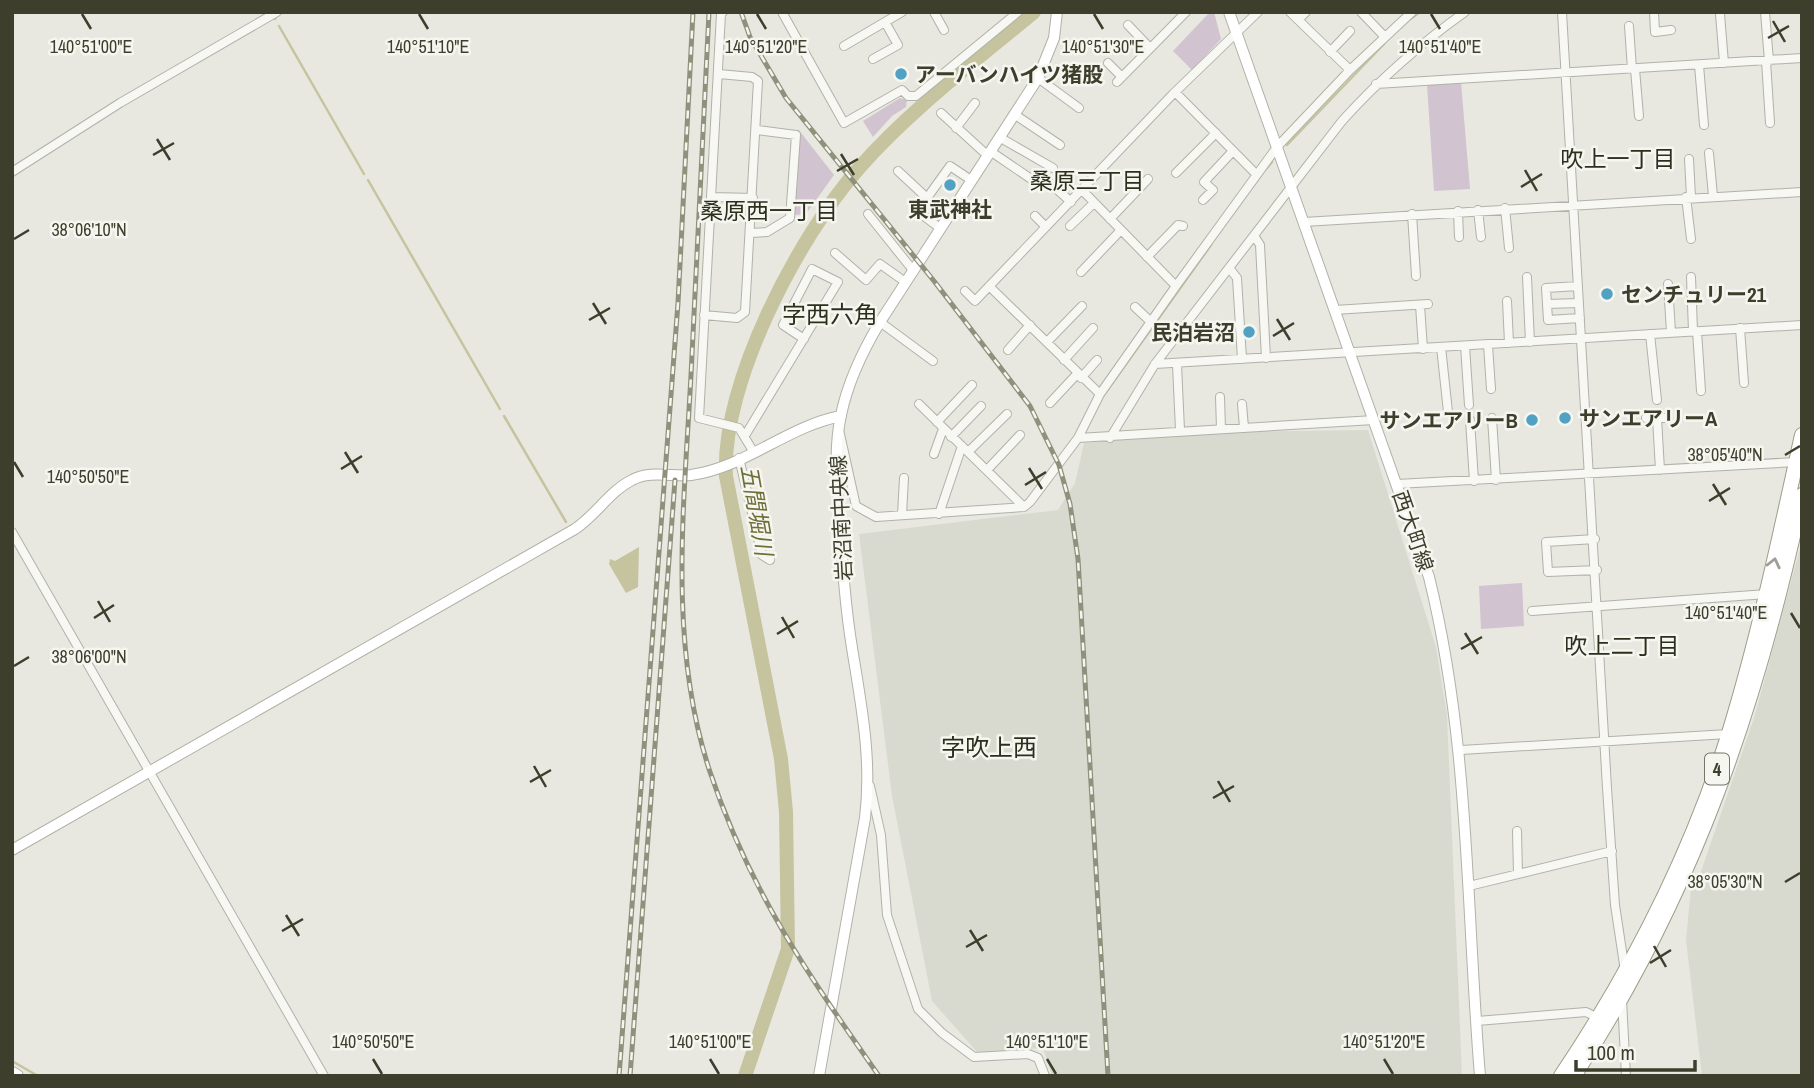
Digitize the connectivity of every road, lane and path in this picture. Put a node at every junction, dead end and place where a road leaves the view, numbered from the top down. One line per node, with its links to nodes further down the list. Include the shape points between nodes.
1 (277, 12): 64 (street)
2 (723, 12): 41 (street)
3 (782, 12): 6 (street, via 844,123 902,90 916,96)
4 (902, 12): 21 (street)
5 (934, 12): 24 (street)
6 (1018, 12)
7 (1056, 12): 42 (street, 岩沼南中央線, via 1054,37)
8 (1186, 12): 30 (street)
9 (1229, 12): 27 (street, 西大町線)
10 (1258, 12): 27 (street)
11 (1290, 12): 20 (street)
12 (1306, 12): 20 (street)
13 (1362, 12): 28 (street)
14 (1412, 12): 28 (street)
15 (1465, 12): 43 (street)
16 (1562, 12): 40 (street)
17 (1654, 12): 25 (street, via 1655,32)
18 (1765, 12): 34 (street)
19 (1720, 14): 36 (street)
20 (1298, 20): 31 (street)
21 (885, 22): 29 (street); 33 (street, via 898,45)
22 (1128, 25): 30 (street)
23 (1629, 26): 38 (street)
24 (944, 30)
25 (1671, 30)
26 (1350, 31): 31 (street)
27 (1236, 35): 44 (street); 57 (street, 西大町線)
28 (1384, 36): 39 (street)
29 (844, 46)
30 (1150, 48): 35 (street, via 1119,80)
31 (1330, 51): 39 (street)
32 (1802, 58): 34 (street)
33 (873, 59)
34 (1767, 61): 36 (street); 50 (street)
35 (1108, 63)
36 (1724, 63): 37 (street)
37 (1699, 65): 38 (street); 51 (street)
38 (1634, 69): 40 (street); 49 (street)
39 (1350, 70): 57 (street)
40 (1565, 72): 43 (street); 81 (street)
41 (719, 74): 53 (street, via 757,79); 75 (street)
42 (1038, 78): 46 (street); 48 (street, 岩沼南中央線)
43 (1376, 84): 72 (street, via 1342,121)
44 (1175, 92): 54 (street); 71 (street)
45 (975, 103): 52 (street)
46 (1079, 108)
47 (941, 113): 52 (street)
48 (1014, 114): 55 (street, 岩沼南中央線); 56 (street)
49 (1639, 116)
50 (1770, 123)
51 (1704, 125)
52 (956, 128): 59 (street)
53 (757, 130): 77 (street); 96 (street, via 796,135 790,218 767,232)
54 (1216, 133): 58 (street); 65 (street)
55 (999, 137): 59 (street, 岩沼南中央線); 62 (street)
56 (1060, 145)
57 (1277, 147): 66 (street); 72 (street, 西大町線)
58 (1233, 151): 66 (street); 78 (street, via 1205,182 1213,190)
59 (988, 153): 68 (street, 岩沼南中央線); 69 (street)
60 (1709, 153): 74 (street)
61 (1689, 159): 76 (street)
62 (1053, 168)
63 (898, 171): 68 (street, via 927,198 950,166)
64 (12, 172)
65 (1176, 173)
66 (1256, 174): 114 (street)
67 (1148, 179): 89 (street)
68 (971, 180): 93 (street, 岩沼南中央線)
69 (1037, 183)
70 (1050, 183): 79 (street)
71 (1082, 190): 79 (street); 80 (street)
72 (1292, 190): 90 (street, 西大町線); 97 (street)
73 (1802, 192): 74 (street)
74 (1713, 196): 76 (street)
75 (712, 197): 77 (street); 123 (street)
76 (1689, 197): 81 (street); 100 (street)
77 (753, 198): 96 (street)
78 (1203, 200)
79 (1071, 202): 94 (street)
80 (1094, 203): 89 (street); 91 (street)
81 (1573, 204): 82 (street); 115 (street)
82 (1505, 208): 83 (street); 102 (street)
83 (1478, 210): 84 (street); 99 (street)
84 (1458, 211): 87 (street); 98 (street)
85 (867, 214): 105 (street)
86 (921, 214): 93 (street)
87 (1414, 214): 90 (street); 101 (street); 108 (street)
88 (1035, 216): 94 (street)
89 (1110, 219): 95 (street)
90 (1304, 222): 122 (street, 西大町線)
91 (1070, 226)
92 (1183, 226): 104 (street, via 1178,225)
93 (940, 228): 105 (street, 岩沼南中央線)
94 (1046, 228): 113 (street)
95 (1121, 230): 104 (street); 107 (street)
96 (751, 233): 123 (street, via 746,312 737,318)
97 (1255, 237): 106 (street); 145 (street, via 1260,245)
98 (1459, 237)
99 (1481, 237)
100 (1691, 239)
101 (1419, 244)
102 (1509, 248)
103 (835, 253): 111 (street, via 866,280 880,264)
104 (1147, 257): 114 (street)
105 (912, 269): 111 (street, 岩沼南中央線)
106 (1230, 269): 146 (street, via 1237,278); 150 (street)
107 (1081, 272)
108 (1416, 276)
109 (1527, 277): 137 (street)
110 (1691, 277): 131 (street)
111 (904, 281): 125 (street, 岩沼南中央線)
112 (1668, 284): 132 (street)
113 (989, 286): 116 (street, via 975,301); 128 (street)
114 (1176, 286): 126 (street)
115 (1578, 286): 118 (street); 119 (street, via 1546,288)
116 (965, 291)
117 (1507, 301): 138 (street)
118 (1579, 303): 119 (street); 124 (street)
119 (1547, 304): 124 (street, via 1548,320)
120 (1082, 306): 136 (street)
121 (1135, 307): 126 (street)
122 (1335, 310): 142 (street, via 1424,304); 144 (street, 西大町線)
123 (704, 315): 177 (street, via 698,418)
124 (1580, 318): 135 (street)
125 (880, 322): 149 (street); 167 (street, 岩沼南中央線, via 862,352)
126 (1151, 322): 157 (street)
127 (1802, 325): 130 (street)
128 (1030, 326): 136 (street); 143 (street)
129 (1093, 328): 147 (street)
130 (1740, 328): 131 (street); 153 (street)
131 (1695, 331): 132 (street); 156 (street)
132 (1671, 332): 133 (street)
133 (1650, 334): 135 (street); 159 (street)
134 (804, 339): 134 (street, via 838,282 812,269 783,325); 177 (street)
135 (1582, 339): 137 (street); 190 (street)
136 (1047, 342): 147 (street)
137 (1530, 342): 138 (street)
138 (1509, 343): 139 (street)
139 (1488, 345): 140 (street); 155 (street)
140 (1465, 346): 141 (street); 163 (street)
141 (1441, 348): 142 (street); 165 (street)
142 (1423, 349): 144 (street)
143 (1008, 350)
144 (1350, 353): 145 (street); 170 (street, 西大町線)
145 (1266, 358): 146 (street)
146 (1241, 359): 151 (street)
147 (1064, 360): 152 (street)
148 (1097, 360): 152 (street)
149 (933, 361)
150 (1155, 364): 151 (street); 182 (street)
151 (1177, 365): 176 (street)
152 (1079, 376): 157 (street); 160 (street)
153 (1744, 383)
154 (972, 385): 172 (street)
155 (1491, 389)
156 (1701, 391)
157 (1100, 394): 181 (street)
158 (1220, 397): 174 (street)
159 (1657, 400)
160 (1050, 403)
161 (919, 404): 172 (street)
162 (1242, 404): 173 (street)
163 (1469, 405)
164 (981, 406): 180 (street)
165 (1448, 412)
166 (1007, 414): 183 (street)
167 (841, 416): 175 (street, 岩沼南中央線); 184 (street, via 821,420)
168 (1492, 418): 192 (street)
169 (1646, 418): 189 (street, via 1662,418)
170 (1374, 420): 173 (street); 194 (street, 西大町線)
171 (1470, 420): 193 (street)
172 (940, 426): 180 (street); 185 (street)
173 (1244, 428): 174 (street)
174 (1221, 429): 176 (street)
175 (839, 430): 198 (street, via 856,506 876,517); 210 (street, 岩沼南中央線, via 836,458 842,560)
176 (1180, 430): 182 (street)
177 (743, 431): 184 (street)
178 (1020, 435): 188 (street)
179 (1802, 435): 187 (highway, 4)
180 (951, 437): 183 (street)
181 (1078, 438): 182 (street); 196 (street)
182 (1110, 438)
183 (965, 449): 188 (street); 197 (street)
184 (753, 451): 186 (street)
185 (934, 454)
186 (737, 459): 201 (street, via 762,555); 209 (street, via 692,475 634,479 575,529)
187 (1796, 462): 189 (street); 203 (highway, 4, one-way to 187)
188 (987, 470): 196 (street)
189 (1660, 470): 190 (street)
190 (1590, 475): 192 (street); 200 (street)
191 (904, 478): 198 (street)
192 (1496, 480): 193 (street)
193 (1474, 481): 194 (street)
194 (1397, 484): 208 (street, 西大町線, via 1445,639)
195 (1802, 495): 217 (highway, 4, via 1775,617 1737,746 1690,864)
196 (1024, 507): 197 (street)
197 (939, 514): 198 (street)
198 (902, 515)
199 (12, 532): 209 (street)
200 (1595, 539): 202 (street); 202 (street, via 1546,542 1548,572)
201 (770, 560)
202 (1597, 570): 204 (street)
203 (1767, 594): 204 (street); 206 (highway, 4)
204 (1599, 608): 205 (street); 207 (street)
205 (1532, 611)
206 (1728, 734): 207 (street); 216 (highway, 4, via 1670,884)
207 (1605, 741): 208 (street); 213 (street)
208 (1461, 750): 215 (street, 西大町線)
209 (150, 771): 212 (street); 222 (street)
210 (868, 776): 223 (street, 岩沼南中央線, via 865,818); 224 (street, via 881,835 887,915 918,1009 974,1057 1028,1054 1038,1058)
211 (1517, 831): 214 (street)
212 (12, 850)
213 (1612, 851): 214 (street); 216 (street)
214 (1518, 874): 215 (street)
215 (1469, 886): 219 (street, 西大町線)
216 (1625, 971): 218 (highway, 4)
217 (1622, 1000): 227 (highway, 4); 228 (street)
218 (1598, 1018): 219 (street, via 1586,1012); 226 (highway, 4)
219 (1477, 1021): 225 (street, 西大町線)
220 (12, 1073): 221 (main road)
221 (17, 1076)
222 (324, 1076)
223 (819, 1076)
224 (1045, 1076)
225 (1480, 1076)
226 (1561, 1076)
227 (1574, 1076)
228 (1626, 1076)

